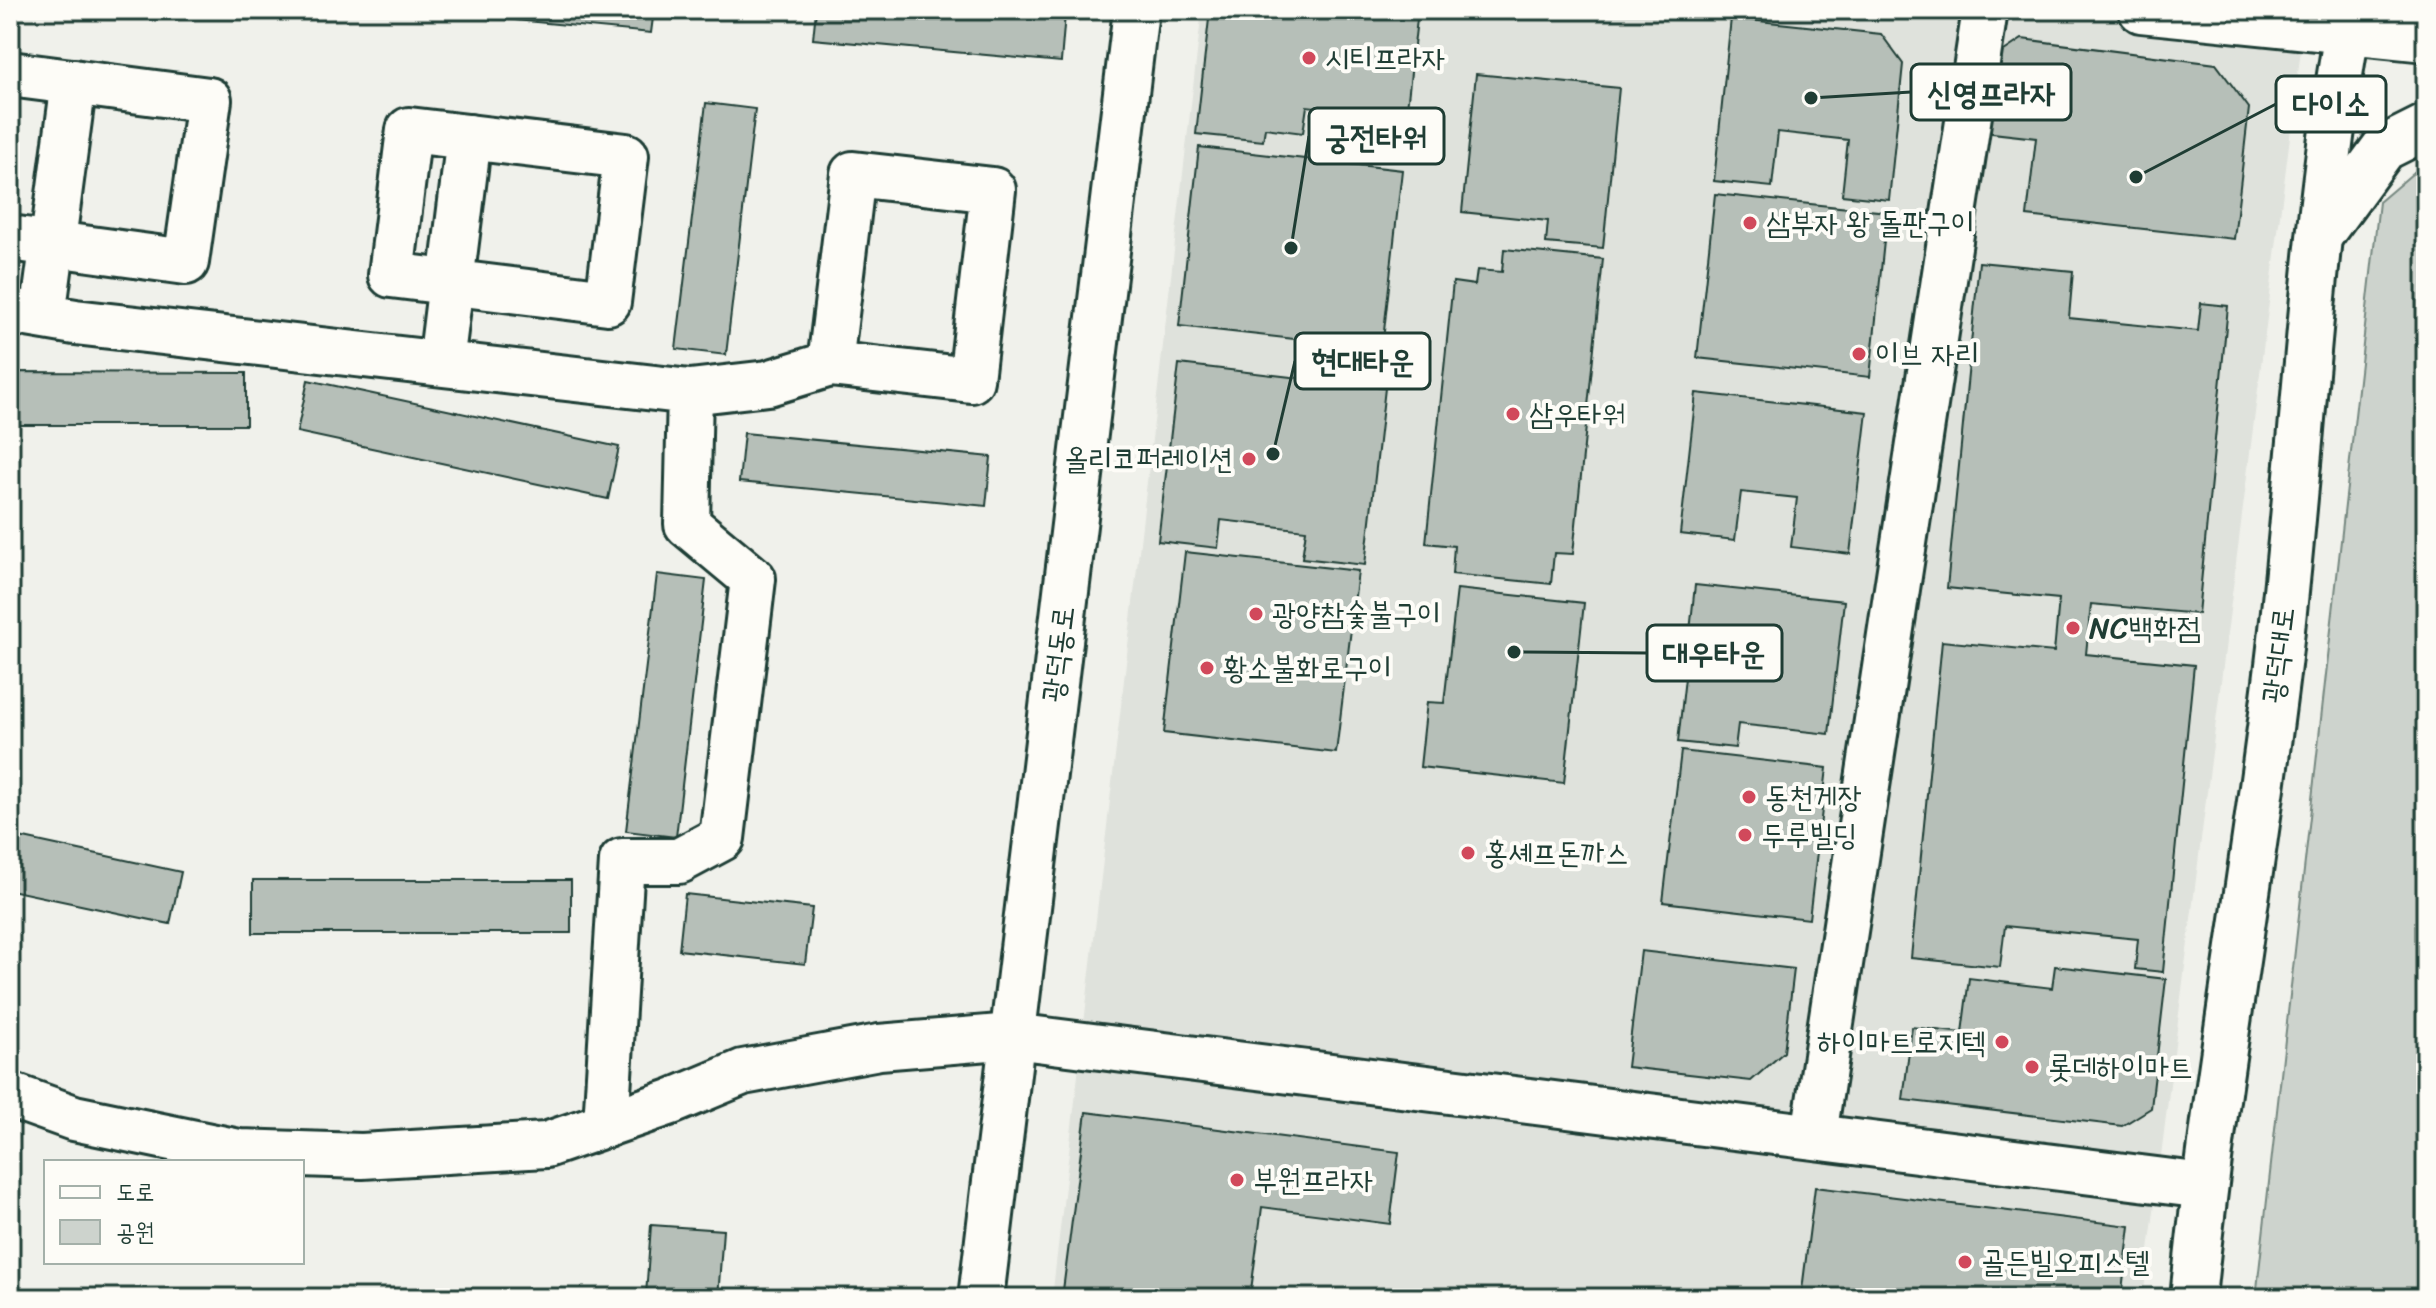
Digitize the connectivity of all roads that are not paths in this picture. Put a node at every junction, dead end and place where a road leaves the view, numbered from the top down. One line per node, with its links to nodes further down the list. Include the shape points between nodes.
1 (1136, 10): 18 (street, 광덕동로)
2 (1985, 10): 21 (street)
3 (2141, 10): 4 (street)
4 (2349, 20): 5 (street); 10 (street, 광덕대로)
5 (2426, 39)
6 (10, 74): 7 (street)
7 (74, 82): 12 (street); 12 (street, via 209,100 186,262)
8 (2426, 127): 10 (street, via 2384,148)
9 (469, 137): 13 (street); 13 (street, via 409,130 403,173 391,275); 13 (street, via 626,156 608,302)
10 (2318, 237): 22 (street, 광덕대로, via 2278,664)
11 (10, 238): 12 (street)
12 (53, 243): 14 (street)
13 (451, 282): 15 (street)
14 (26, 314): 15 (street)
15 (441, 363): 17 (street)
16 (830, 364): 16 (street, via 971,380 993,190 853,174); 17 (street, via 768,383)
17 (690, 392): 20 (street, via 687,524 753,579 722,838 679,861 622,861)
18 (1013, 1036): 20 (street, via 879,1047 743,1072); 21 (street); 23 (street, 광덕동로)
19 (10, 1095): 20 (street, via 74,1118 239,1152 362,1156 546,1145)
20 (606, 1125)
21 (1814, 1135): 22 (street)
22 (2204, 1186): 24 (street, 광덕대로)
23 (981, 1298)
24 (2193, 1298)

